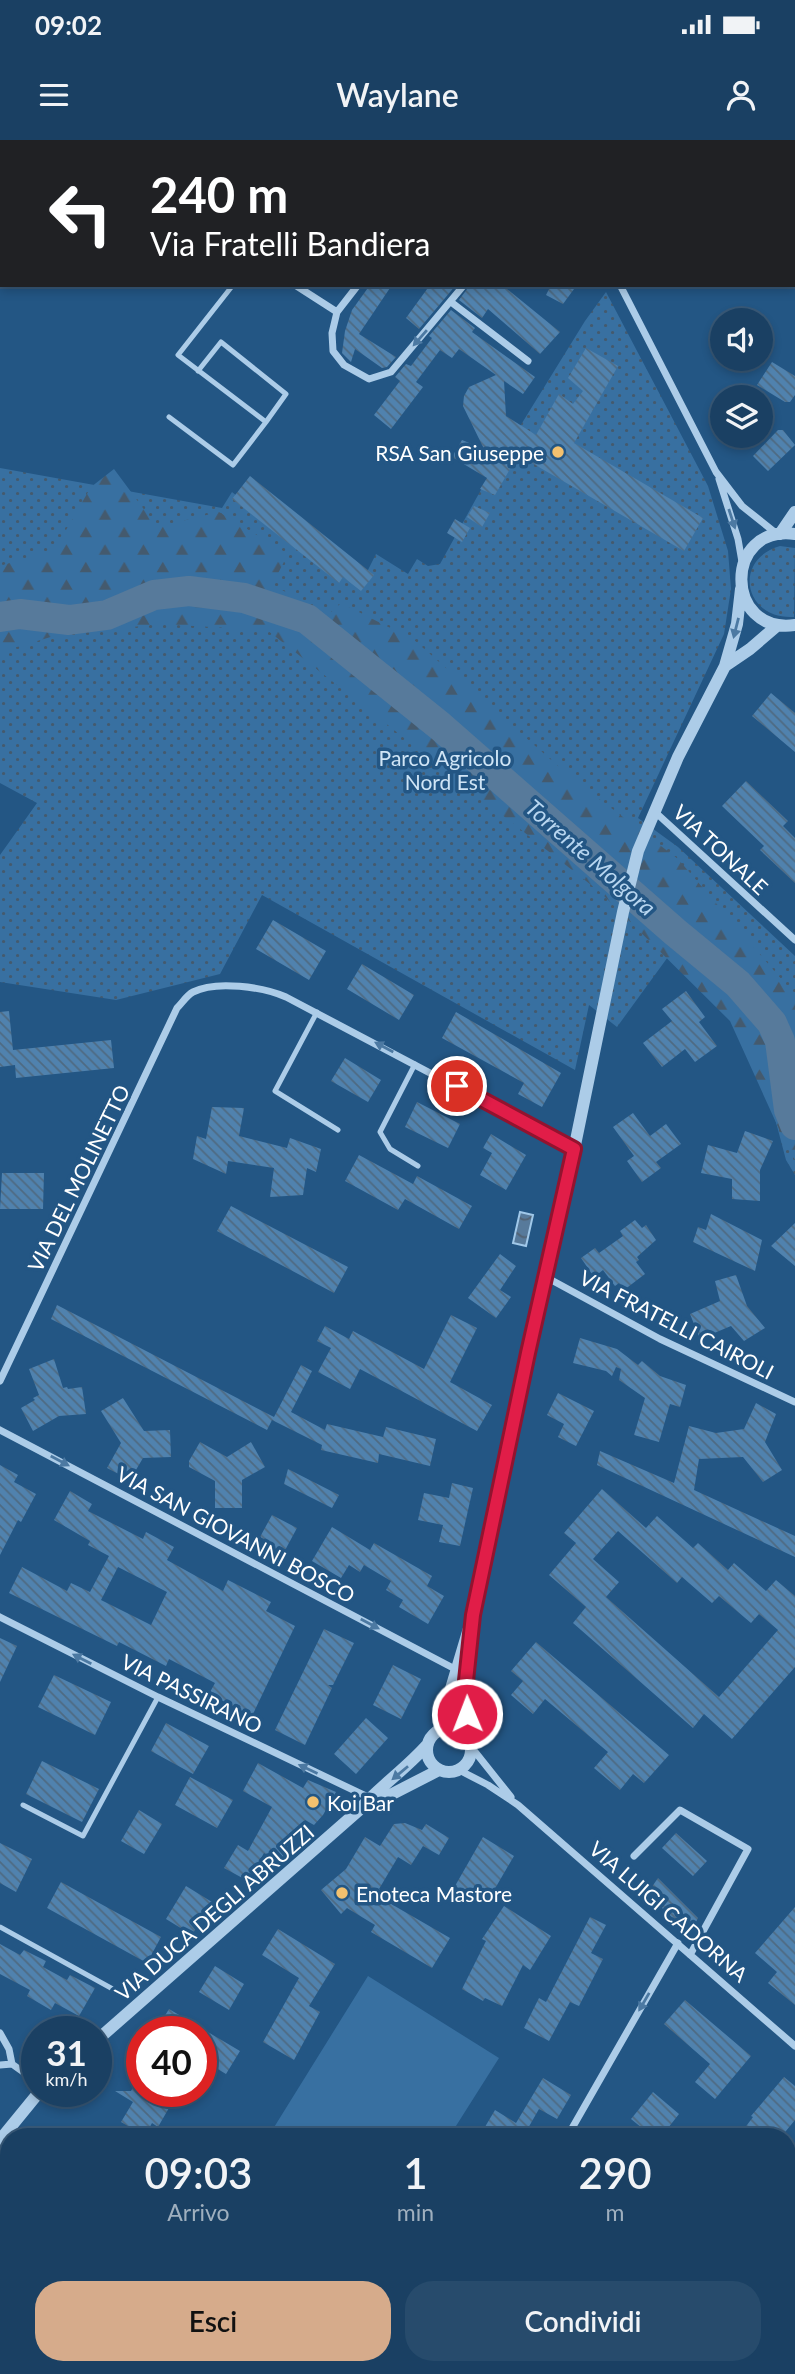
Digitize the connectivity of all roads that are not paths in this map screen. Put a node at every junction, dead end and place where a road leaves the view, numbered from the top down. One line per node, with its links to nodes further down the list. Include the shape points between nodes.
1 (231, 287): 9 (lane, via 178,355)
2 (298, 287): 7 (street)
3 (356, 287): 7 (street)
4 (462, 287): 6 (street)
5 (621, 287): 12 (street)
6 (451, 302): 7 (street, one-way to 7, via 391,372 369,379 344,365 333,351); 8 (street)
7 (337, 312)
8 (528, 361)
9 (198, 371): 11 (lane); 11 (lane, via 221,342 286,394)
10 (169, 417): 11 (lane, via 233,465)
11 (266, 422)
12 (716, 472): 14 (street, via 742,506); 16 (street, one-way to 16, via 738,539)
13 (795, 512): 14 (street)
14 (779, 534): 15 (street); 16 (street, via 753,547)
15 (795, 534)
16 (742, 567): 17 (street)
17 (741, 589): 18 (street, via 755,614); 19 (street, one-way to 19)
18 (789, 626): 19 (street)
19 (725, 666): 20 (street)
20 (654, 811): 21 (street, VIA TONALE); 25 (street, via 631,877)
21 (795, 940)
22 (317, 1012): 23 (street, one-way to 22); 24 (lane, via 275,1091); 28 (street, VIA DEL MOLINETTO, via 270,990 245,987 206,988 191,993 177,1008)
23 (415, 1063): 25 (street); 26 (lane, via 380,1132 390,1149)
24 (338, 1130)
25 (574, 1149): 27 (street)
26 (418, 1166)
27 (544, 1276): 29 (street, VIA FRATELLI CAIROLI, via 660,1339); 31 (street)
28 (0, 1381)
29 (795, 1402)
30 (0, 1430): 33 (street, VIA SAN GIOVANNI BOSCO, one-way to 33)
31 (473, 1615): 33 (street); 36 (street, via 465,1690)
32 (0, 1617): 34 (street, VIA PASSIRANO, one-way to 32)
33 (455, 1670): 35 (street)
34 (158, 1698): 40 (street, VIA PASSIRANO, one-way to 34); 41 (lane, via 83,1836)
35 (439, 1730): 36 (street, via 458,1729); 37 (street)
36 (470, 1743): 39 (street, via 469,1761); 42 (street, VIA LUIGI CADORNA)
37 (428, 1744): 38 (street, via 429,1759); 40 (street, VIA DUCA DEGLI ABRUZZI, one-way to 40)
38 (439, 1770): 39 (street); 43 (street, VIA DUCA DEGLI ABRUZZI)
39 (459, 1770): 42 (street, VIA LUIGI CADORNA)
40 (370, 1798): 43 (street, VIA DUCA DEGLI ABRUZZI)
41 (23, 1805)
42 (518, 1805): 46 (street, VIA LUIGI CADORNA)
43 (358, 1811): 49 (street, VIA DUCA DEGLI ABRUZZI)
44 (634, 1856): 47 (street, via 680,1810 748,1849)
45 (0, 1927): 48 (lane)
46 (678, 1943): 47 (street, VIA LUIGI CADORNA); 57 (street, one-way to 57)
47 (690, 1955): 51 (street, VIA LUIGI CADORNA)
48 (120, 1993)
49 (112, 2028)
50 (0, 2033): 52 (street)
51 (795, 2046)
52 (12, 2064): 53 (street); 54 (street)
53 (0, 2065)
54 (21, 2070)
55 (27, 2107): 56 (street)
56 (10, 2128)
57 (572, 2128)

